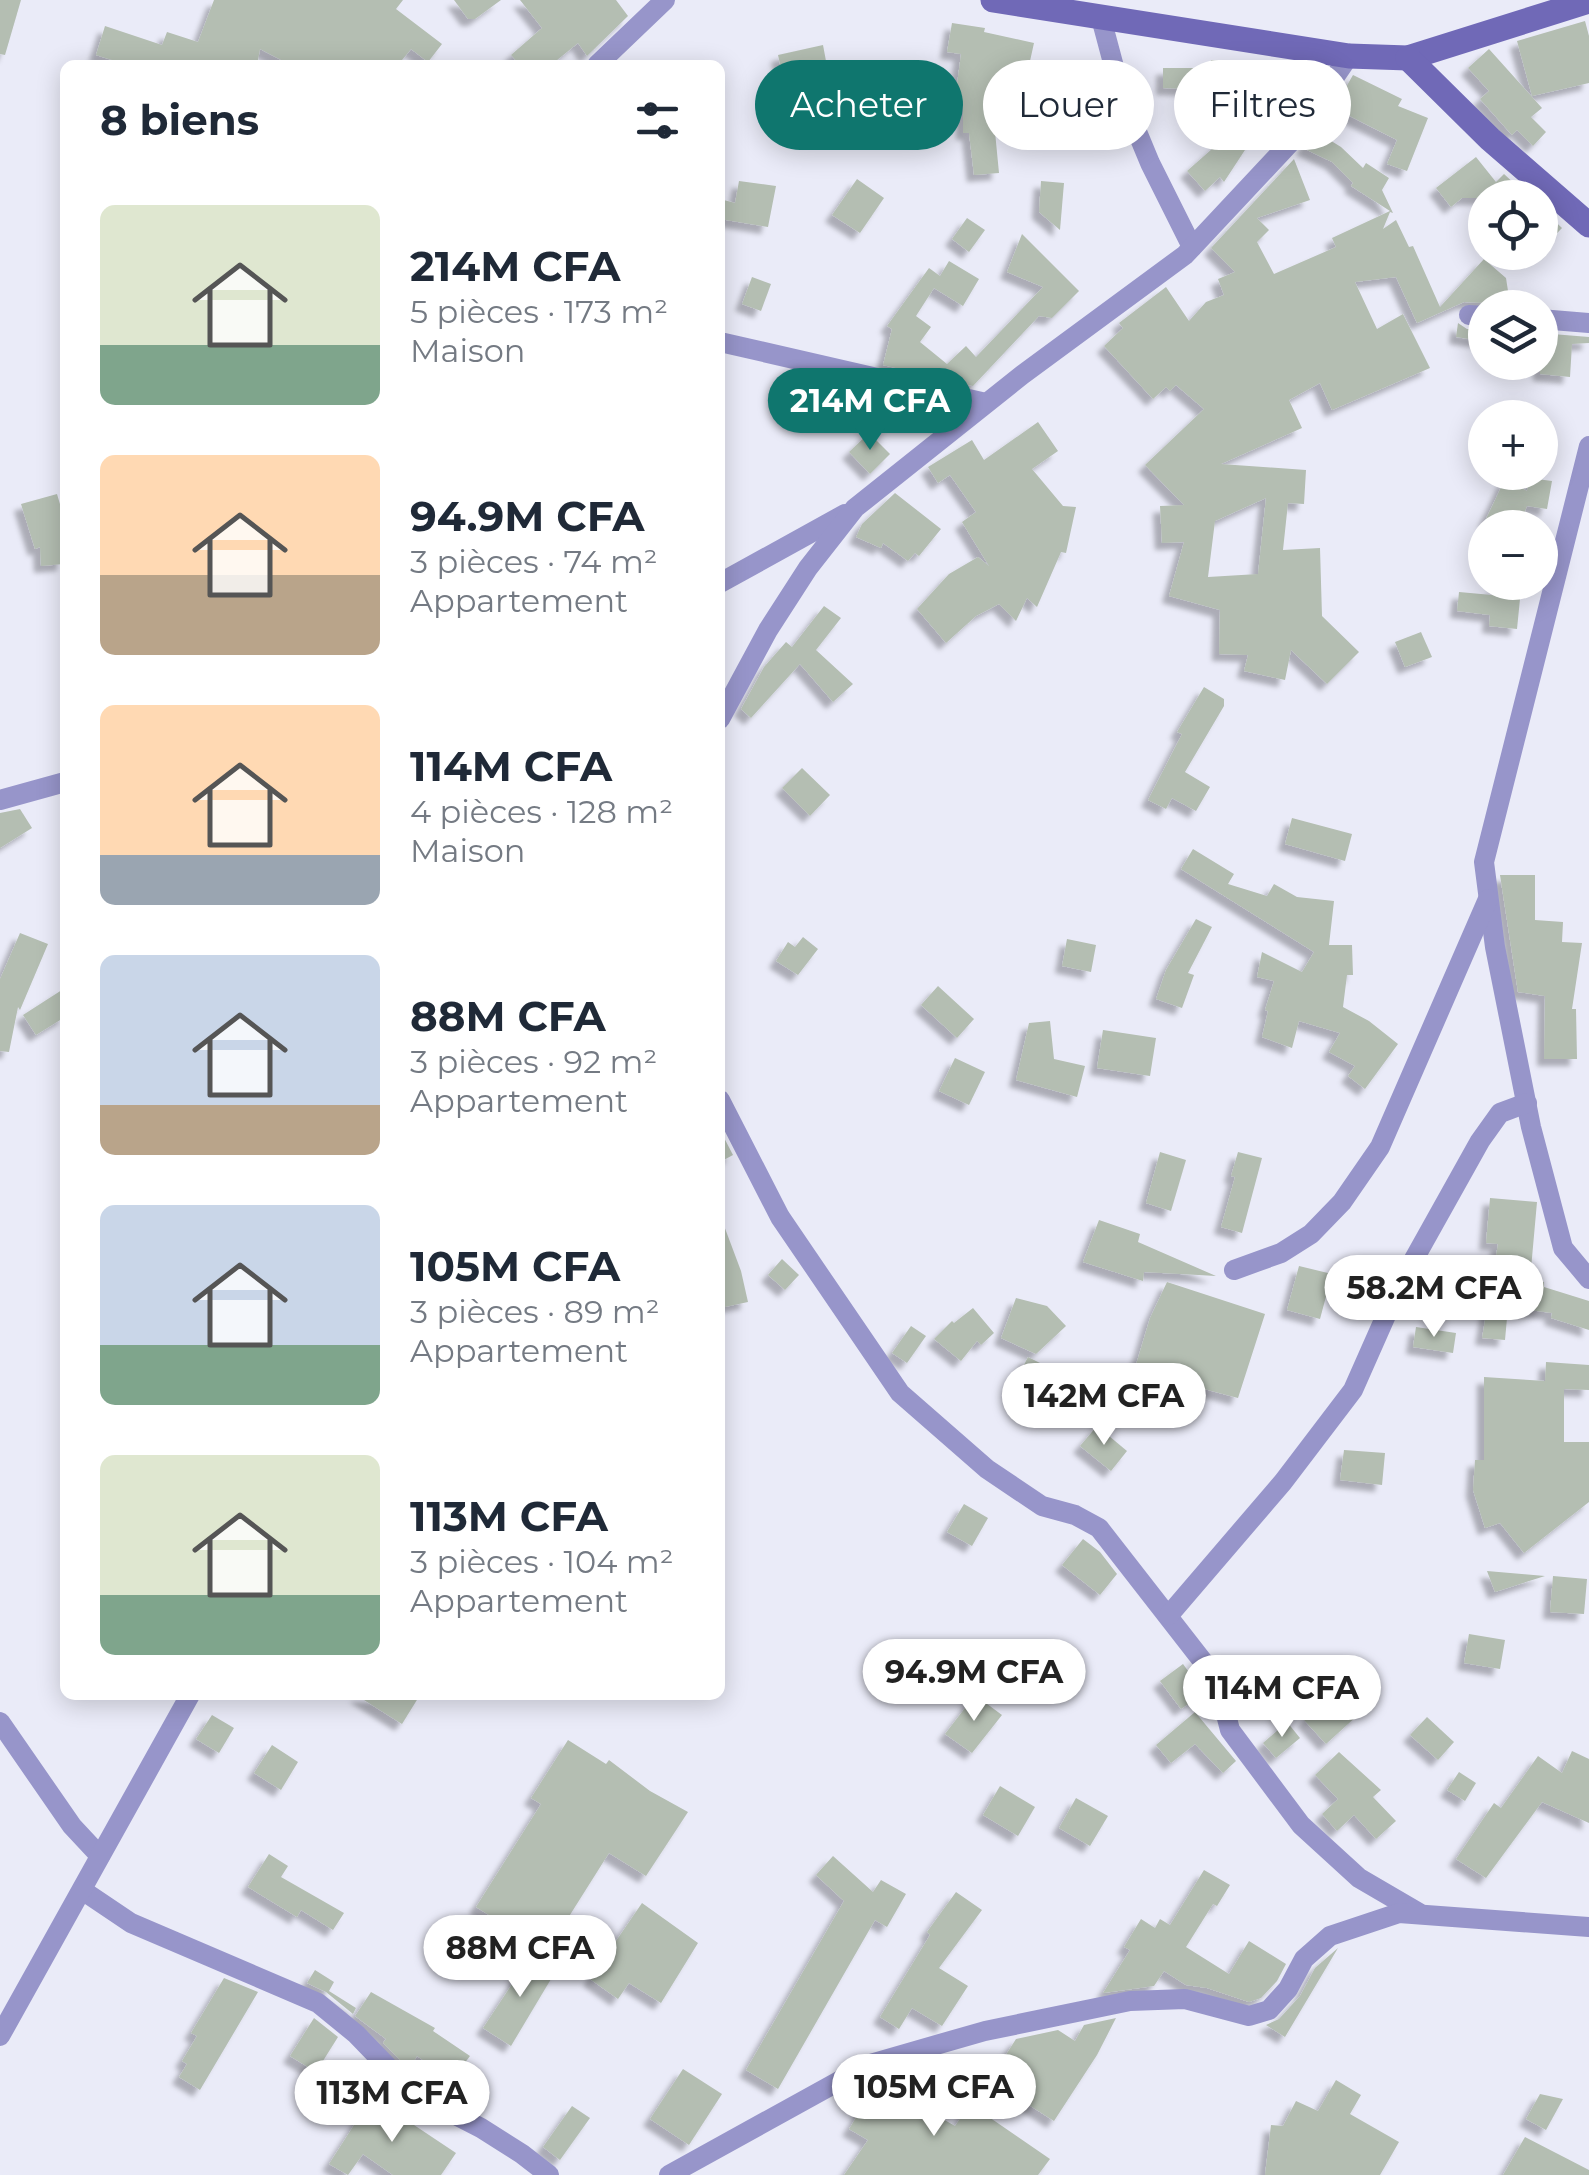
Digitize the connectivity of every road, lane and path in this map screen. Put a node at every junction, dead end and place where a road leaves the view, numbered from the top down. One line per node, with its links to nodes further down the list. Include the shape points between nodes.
1 (665, 0): 7 (street)
2 (993, 0): 4 (main road)
3 (1589, 1): 6 (main road)
4 (1101, 18): 5 (main road); 9 (street, via 1121,93)
5 (1349, 56): 6 (main road); 9 (street, via 1290,143)
6 (1408, 58): 8 (main road)
7 (602, 60)
8 (1589, 224)
9 (1192, 248): 13 (street)
10 (1558, 321): 11 (street)
11 (1589, 322)
12 (725, 343): 13 (street)
13 (986, 403): 15 (street)
14 (1589, 446): 20 (street, via 1493,818 1484,862)
15 (855, 508): 16 (street); 17 (street, via 778,614)
16 (725, 581)
17 (725, 710)
18 (60, 783): 19 (street)
19 (0, 800)
20 (1488, 900): 21 (street); 23 (street, via 1380,1147 1311,1234)
21 (1527, 1102): 24 (street, via 1564,1248); 25 (street, via 1500,1113 1480,1140 1399,1286 1352,1390 1284,1482)
22 (725, 1110): 25 (street, via 780,1216 900,1393 987,1470 1042,1506 1099,1528)
23 (1234, 1270)
24 (1589, 1280)
25 (1169, 1615): 30 (street, via 1208,1668 1230,1730 1301,1825 1359,1878)
26 (187, 1700): 28 (street)
27 (0, 1722): 28 (street)
28 (100, 1856): 29 (street)
29 (82, 1890): 32 (street); 33 (street, via 131,1923 318,2003 413,2093)
30 (1420, 1913): 31 (street); 34 (street, via 1399,1912 1330,1936 1304,1959 1269,2010 1248,2016 1186,1999 1130,2001 985,2031 870,2064)
31 (1589, 1927)
32 (0, 2036)
33 (549, 2175)
34 (669, 2175)

